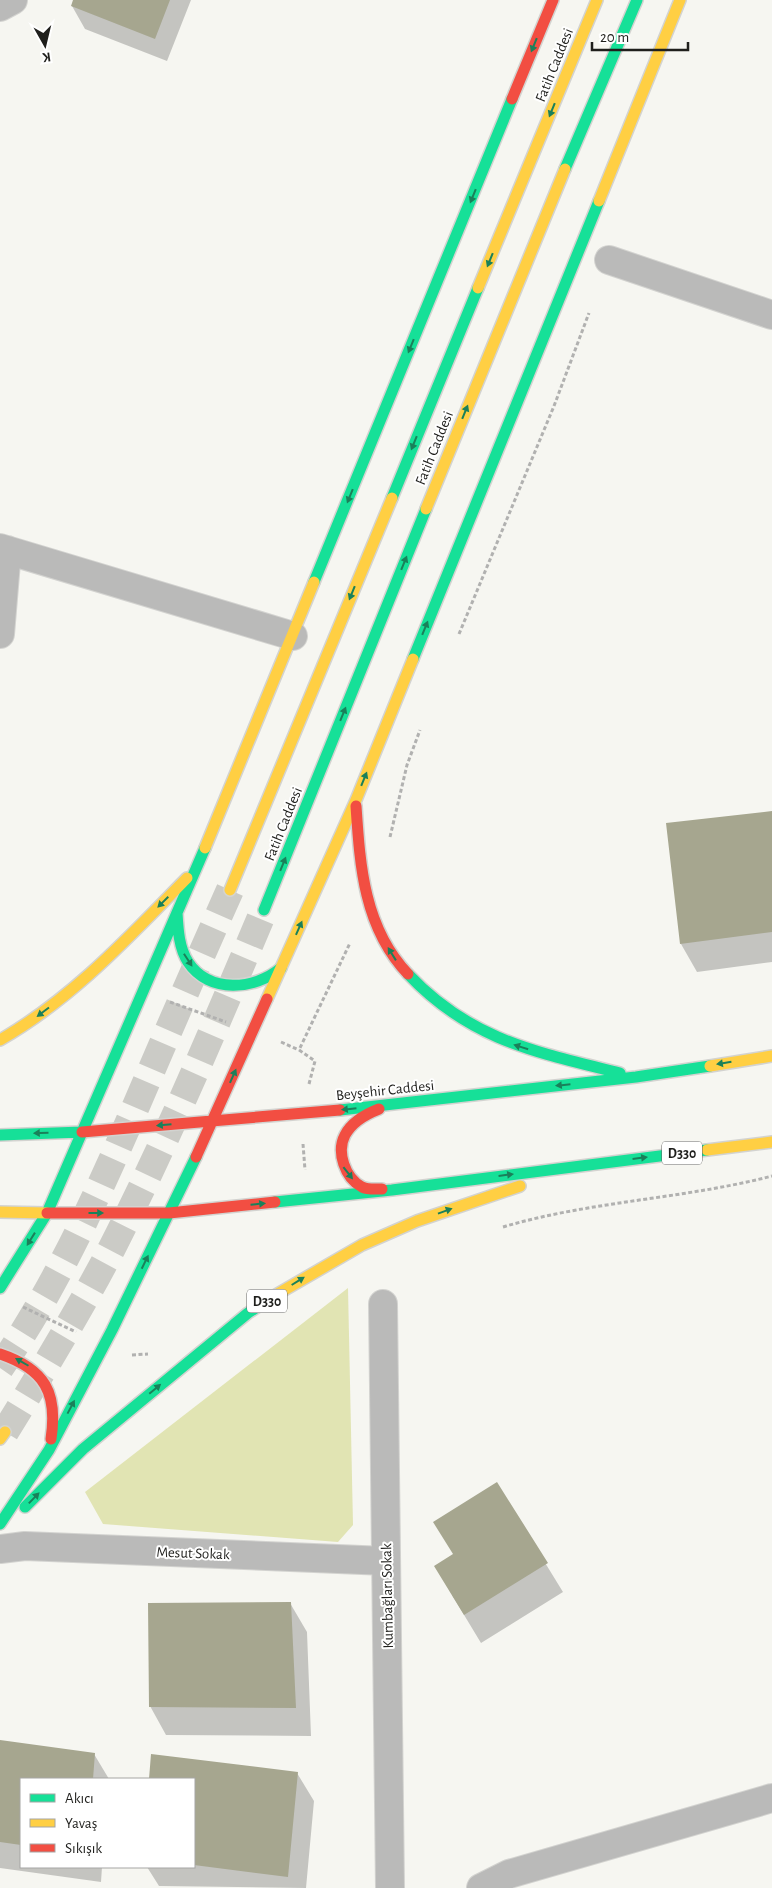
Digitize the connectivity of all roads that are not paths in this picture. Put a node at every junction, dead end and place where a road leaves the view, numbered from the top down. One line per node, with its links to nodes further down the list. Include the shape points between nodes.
1 (12, 0): 6 (street)
2 (553, 0): 11 (main road, one-way to 11)
3 (597, 0): 14 (main road, Fatih Caddesi, one-way to 14)
4 (637, 0): 15 (main road, Fatih Caddesi, one-way to 4, via 548,208)
5 (680, 0): 12 (main road, one-way to 5)
6 (0, 7)
7 (609, 260): 8 (street)
8 (772, 315)
9 (4, 549): 10 (street); 11 (street)
10 (0, 634)
11 (293, 636): 13 (main road)
12 (356, 800): 17 (main road, one-way to 12); 20 (main road, one-way to 12, via 507,1042 443,1009 414,982 392,956 368,904)
13 (197, 868): 16 (main road); 18 (main road, one-way to 18, via 89,974 37,1016)
14 (230, 890)
15 (264, 910)
16 (177, 913): 17 (main road, one-way to 17, via 183,952 199,974 208,980 222,984 252,984); 23 (main road)
17 (281, 968): 22 (main road, one-way to 17)
18 (0, 1040)
19 (772, 1056): 20 (main road, Beyşehir Caddesi, one-way to 20)
20 (636, 1077): 21 (main road, Beyşehir Caddesi, one-way to 21)
21 (395, 1104): 22 (main road, Beyşehir Caddesi, one-way to 22); 27 (main road, one-way to 27, via 369,1113 348,1129 342,1143 342,1166 351,1178 364,1188)
22 (213, 1121): 23 (main road, Beyşehir Caddesi, one-way to 23); 30 (main road)
23 (82, 1132): 24 (main road, Beyşehir Caddesi, one-way to 24); 29 (main road)
24 (0, 1135)
25 (772, 1142): 26 (main road, D330, one-way to 25)
26 (592, 1164): 27 (main road, one-way to 26); 36 (main road, D330, one-way to 26, via 83,1449 248,1313 309,1274 417,1221)
27 (392, 1190): 30 (main road, one-way to 27)
28 (0, 1212): 29 (main road)
29 (47, 1213): 30 (main road, one-way to 30); 31 (main road, one-way to 31)
30 (169, 1213): 34 (main road, one-way to 30)
31 (0, 1288)
32 (383, 1304): 38 (street, Kumbağları Sokak)
33 (0, 1354): 34 (main road, one-way to 33, via 54,1422 54,1404 49,1390 34,1370)
34 (49, 1450): 35 (main road)
35 (0, 1524)
36 (0, 1533)
37 (0, 1549): 38 (street, Mesut Sokak, via 25,1546)
38 (386, 1561): 40 (street, Kumbağları Sokak)
39 (772, 1798): 41 (street, via 509,1874)
40 (390, 1888)
41 (480, 1888)

